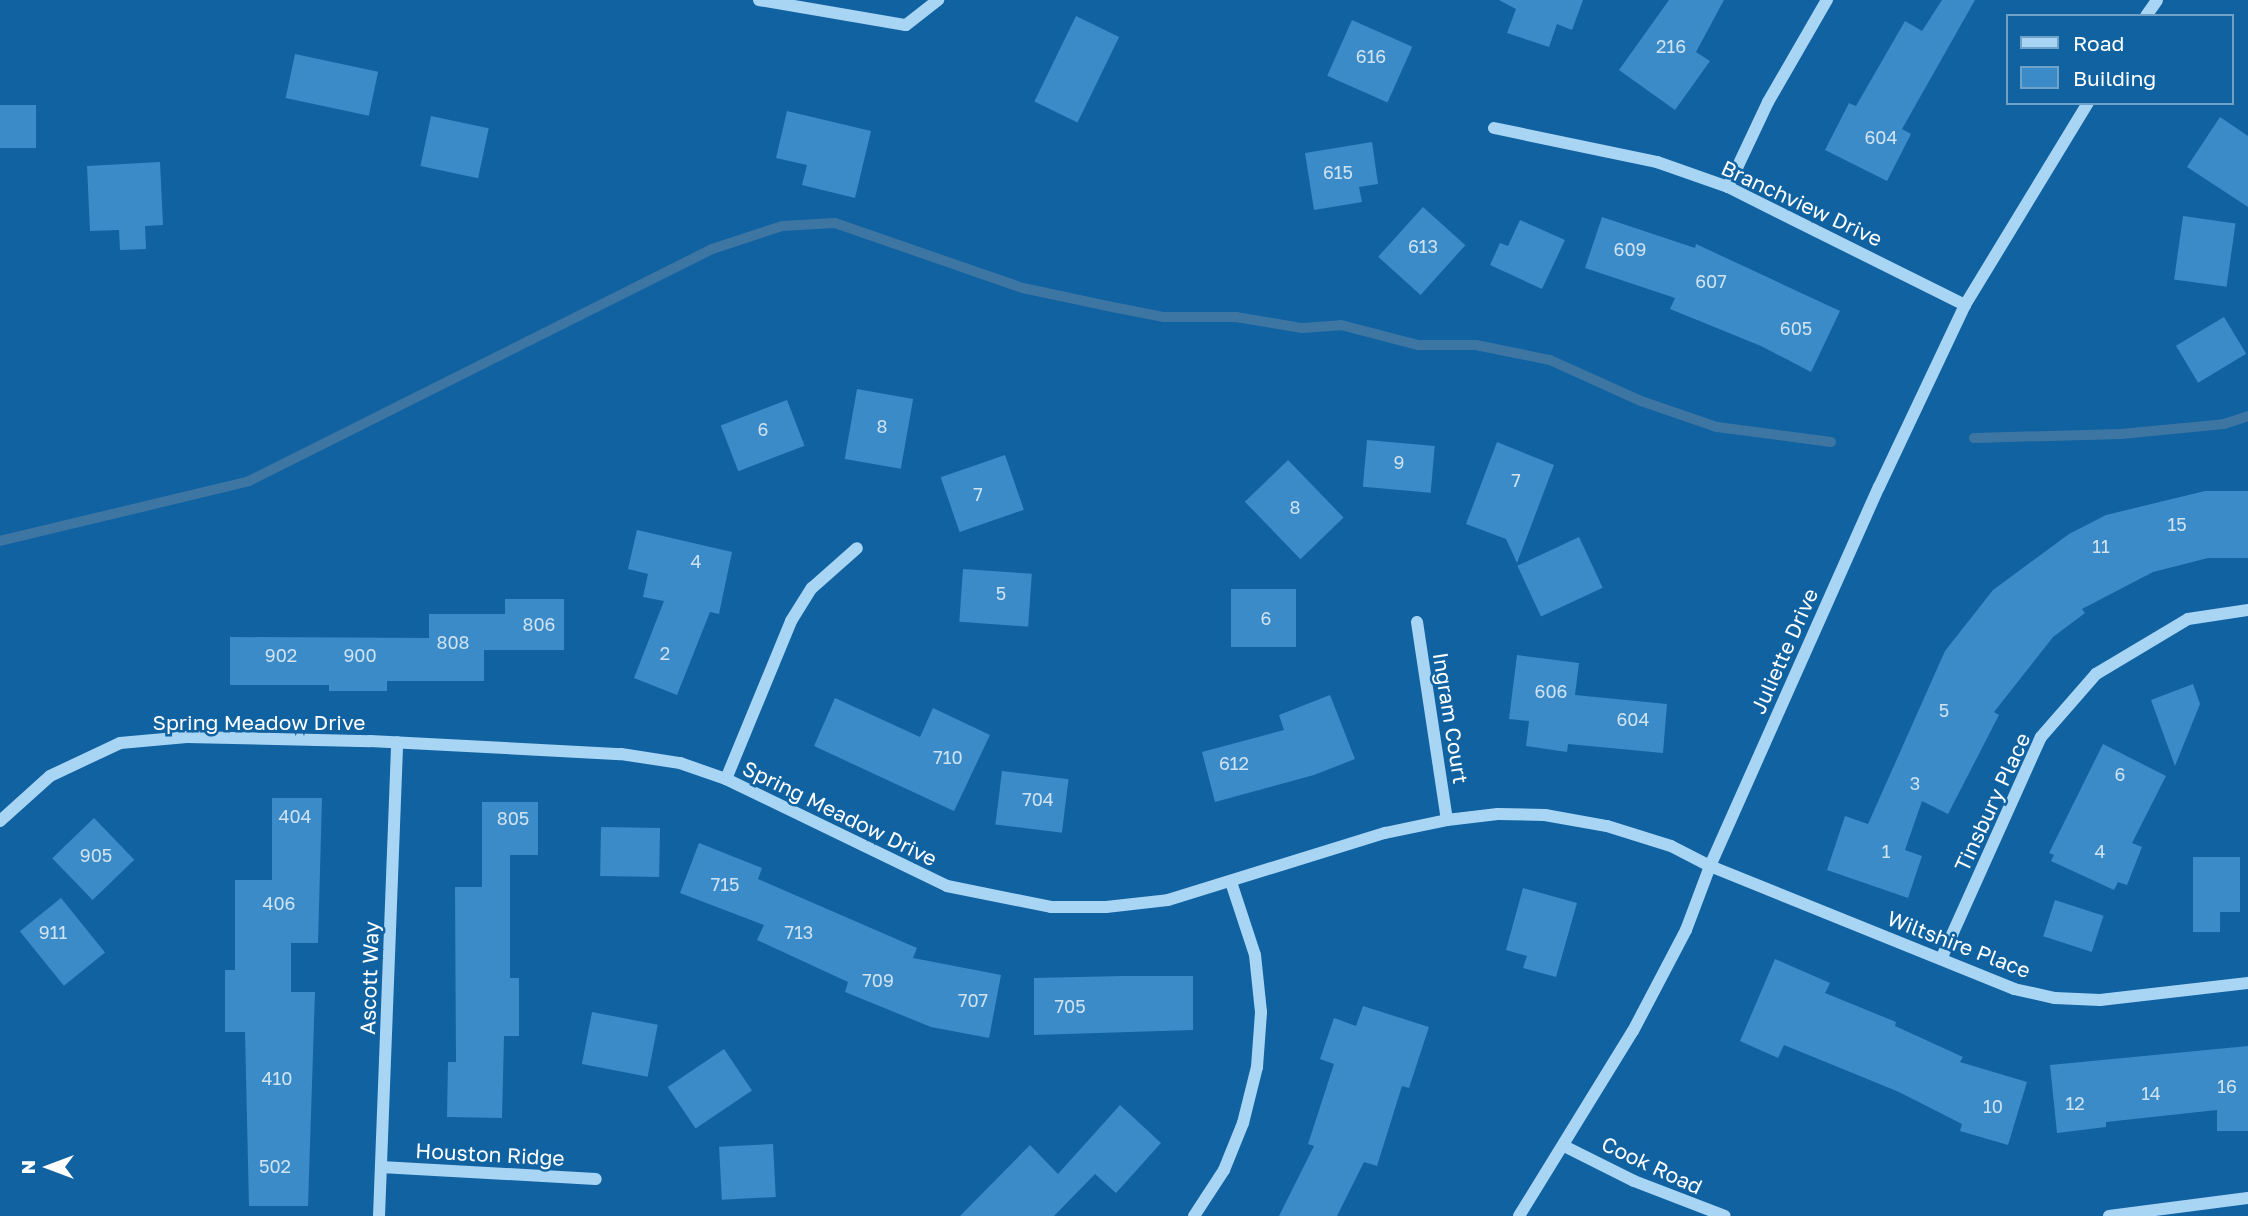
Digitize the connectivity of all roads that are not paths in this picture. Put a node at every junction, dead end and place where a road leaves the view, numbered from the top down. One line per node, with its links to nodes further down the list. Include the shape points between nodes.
1 (759, 0): 2 (street, via 906,25)
2 (937, 0)
3 (1827, 0): 6 (street, via 1768,102)
4 (2087, 105): 7 (street, Juliette Drive)
5 (1493, 128): 6 (street, Branchview Drive, via 1657,162)
6 (1728, 187): 7 (street, Branchview Drive)
7 (1965, 304): 15 (street, Juliette Drive)
8 (857, 548): 12 (street, via 812,588 791,621)
9 (2248, 610): 17 (street, Tinsbury Place, via 2188,619 2096,674 2041,737)
10 (1417, 622): 13 (street, Ingram Court)
11 (397, 742): 12 (street, Spring Meadow Drive, via 621,754 680,763); 14 (street, Spring Meadow Drive, via 187,737 120,743 50,776); 20 (street, Ascott Way)
12 (726, 779): 16 (street, Spring Meadow Drive, via 894,864 947,886 997,899 1106,907 1168,900)
13 (1447, 820): 15 (street, Spring Meadow Drive, via 1534,815 1606,826 1671,846); 16 (street, Spring Meadow Drive, via 1385,833)
14 (0, 821)
15 (1710, 866): 17 (street, Wiltshire Place); 19 (street, Juliette Drive, via 1686,930 1633,1031)
16 (1231, 882): 24 (street, via 1255,955 1261,1012 1257,1068 1229,1158)
17 (1941, 957): 18 (street, Wiltshire Place, via 2014,989 2055,998 2100,1000)
18 (2248, 984)
19 (1564, 1146): 25 (street, Juliette Drive); 26 (street, Cook Road, via 1634,1181)
20 (381, 1167): 21 (street, Houston Ridge); 23 (street, Ascott Way)
21 (597, 1179)
22 (2248, 1198): 27 (street)
23 (379, 1216)
24 (1194, 1216)
25 (1519, 1216)
26 (1725, 1216)
27 (2109, 1216)

